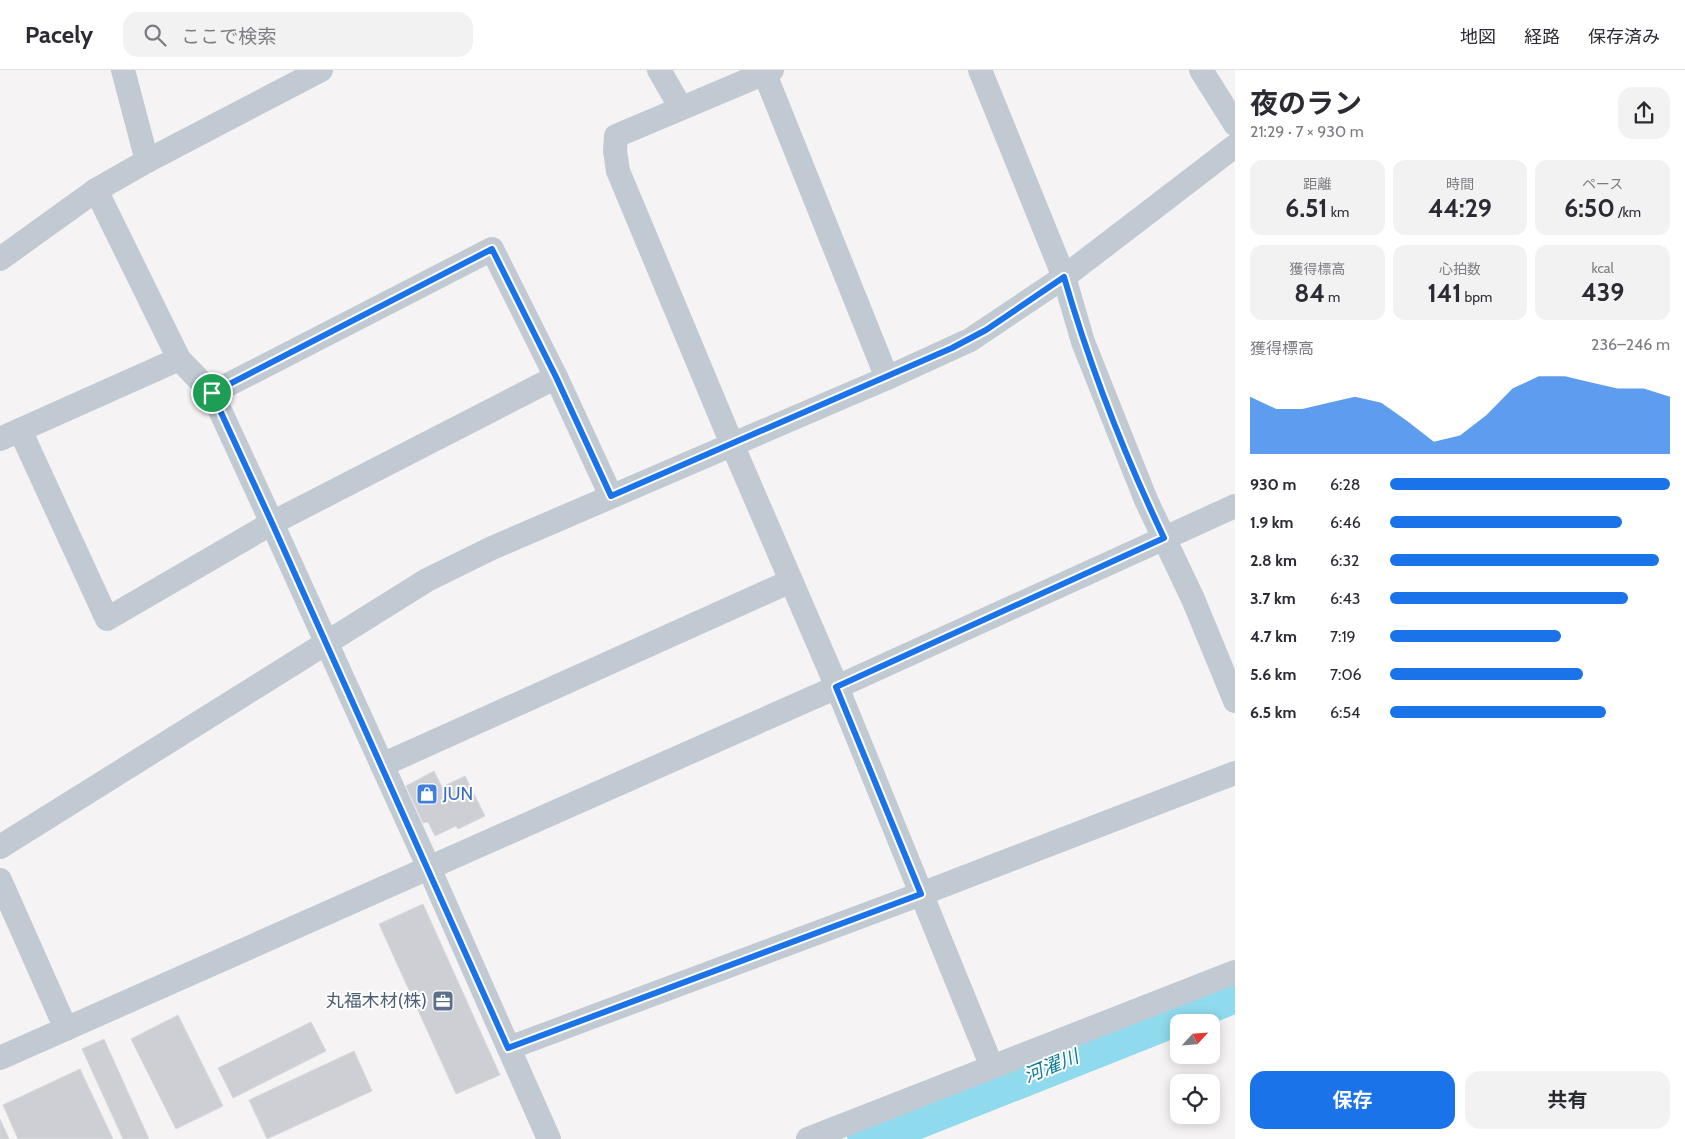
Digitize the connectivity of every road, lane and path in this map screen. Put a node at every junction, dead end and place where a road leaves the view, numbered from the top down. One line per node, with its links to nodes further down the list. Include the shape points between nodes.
1 (123, 70): 10 (street)
2 (320, 70): 10 (street)
3 (659, 70): 7 (street)
4 (980, 70): 13 (street)
5 (1201, 70): 8 (street)
6 (769, 72): 7 (street); 16 (street)
7 (681, 108): 19 (street, via 616,136 615,151 629,199)
8 (1235, 124)
9 (1235, 146): 13 (street)
10 (147, 161): 11 (street)
11 (96, 190): 12 (street); 14 (street)
12 (0, 259)
13 (1064, 277): 16 (street, via 970,340); 23 (street, via 1083,342)
14 (179, 359): 17 (street); 18 (street)
15 (556, 377): 17 (street, via 492,249); 20 (street); 22 (street)
16 (887, 378): 19 (street)
17 (212, 393): 22 (street)
18 (10, 435): 22 (street, via 107,619)
19 (732, 444): 20 (street); 24 (street)
20 (611, 496): 25 (street, via 449,568)
21 (1235, 506): 23 (street)
22 (272, 523): 25 (street)
23 (1164, 538): 26 (street); 27 (street)
24 (791, 581): 26 (street); 28 (street)
25 (326, 642): 28 (street); 30 (street)
26 (836, 687): 31 (street); 33 (street)
27 (1235, 701)
28 (382, 765): 31 (street)
29 (1235, 773): 33 (street)
30 (0, 847)
31 (429, 868): 35 (street); 36 (street)
32 (0, 880): 35 (street)
33 (921, 894): 36 (street); 38 (street)
34 (1235, 972): 38 (street)
35 (66, 1029): 37 (street)
36 (508, 1048): 39 (street)
37 (0, 1058)
38 (992, 1068): 40 (street)
39 (549, 1139)
40 (808, 1139)

